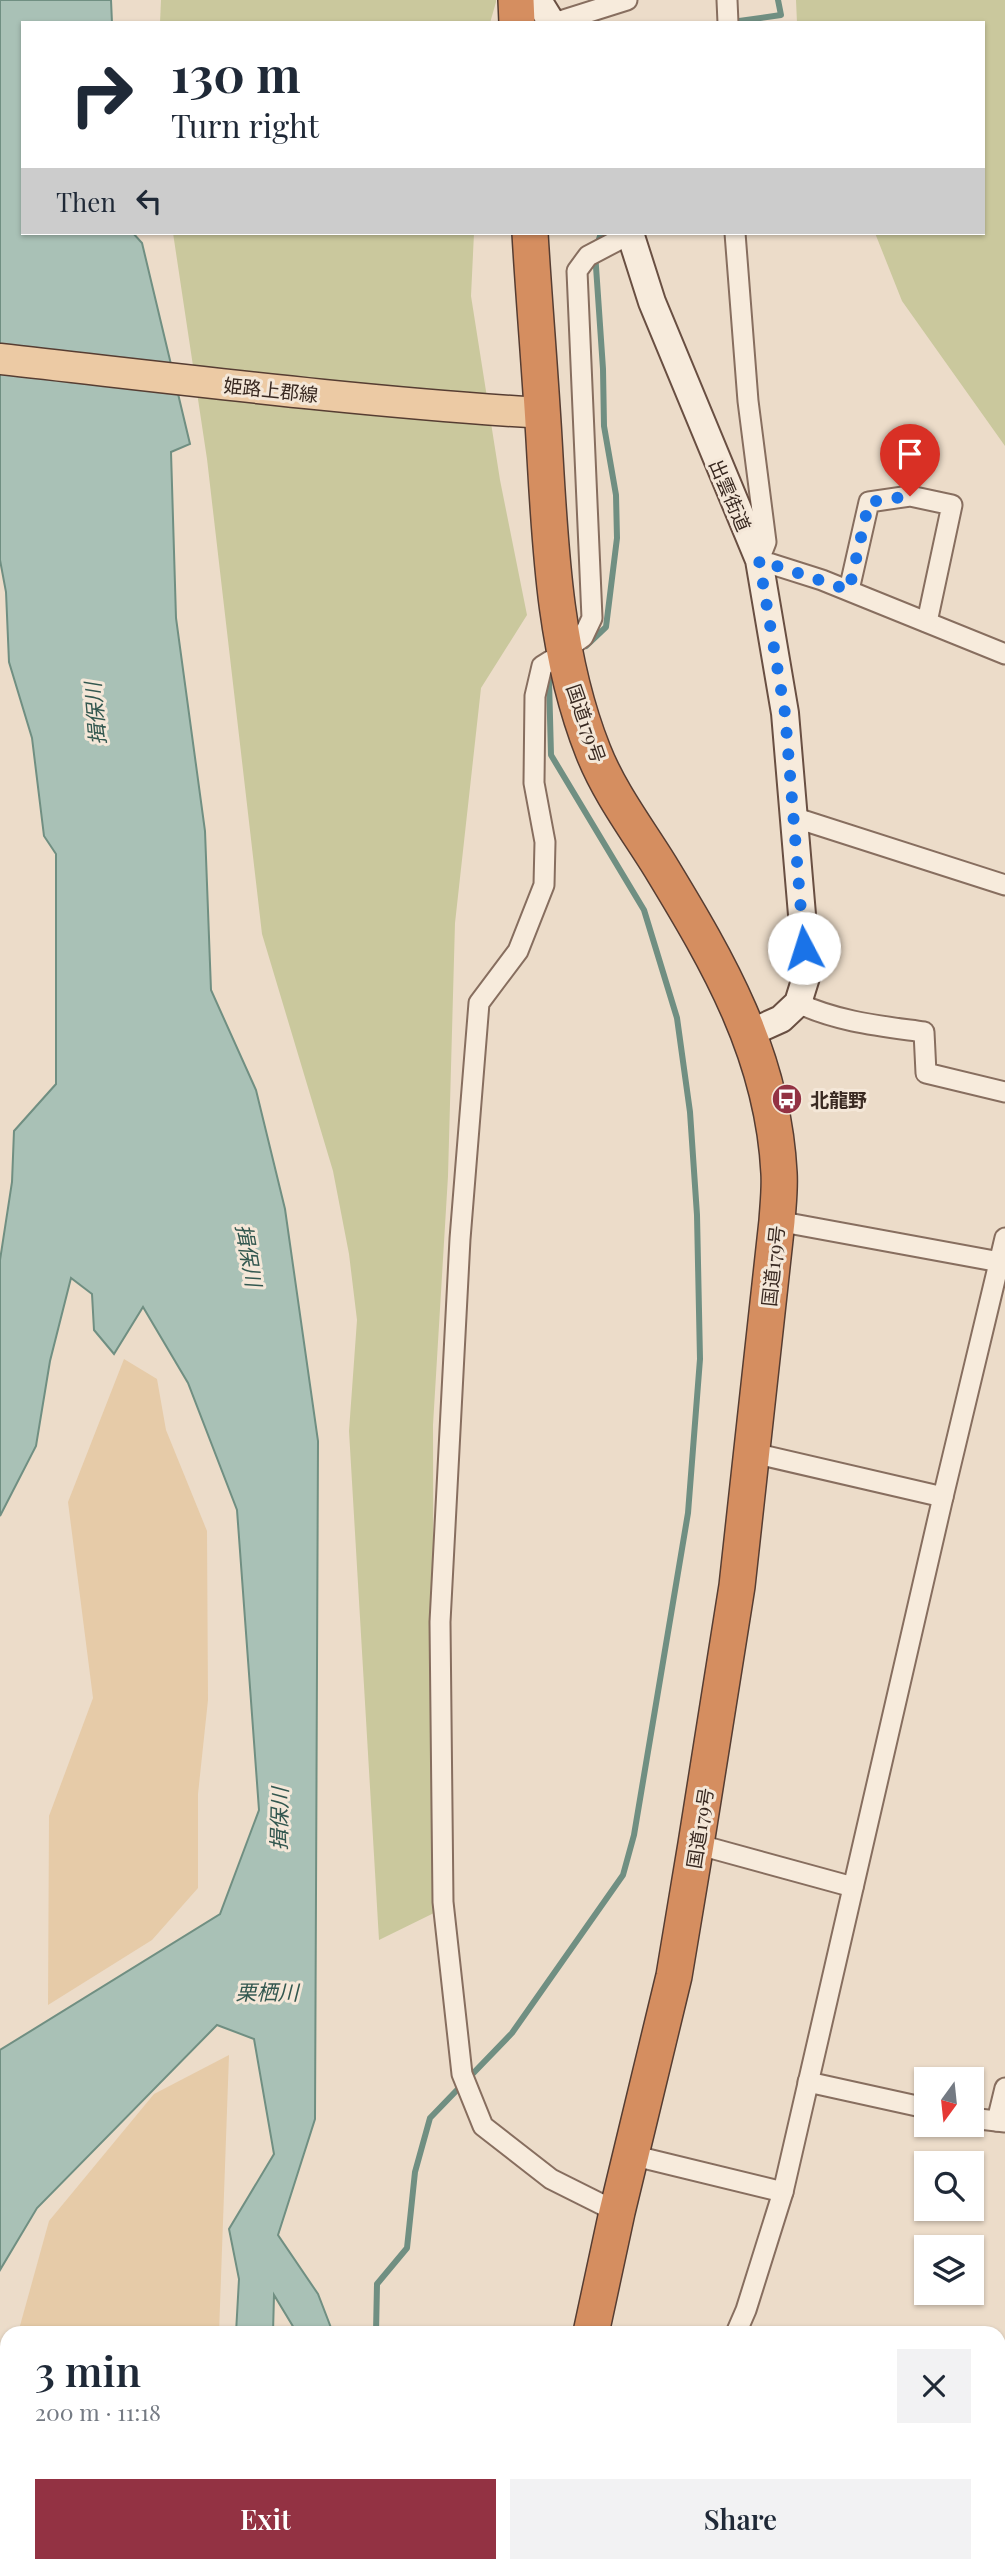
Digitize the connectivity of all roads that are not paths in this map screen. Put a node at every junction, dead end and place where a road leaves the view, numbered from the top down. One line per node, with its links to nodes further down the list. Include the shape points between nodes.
1 (516, 0): 5 (highway)
2 (534, 0): 6 (street)
3 (626, 0): 7 (street)
4 (727, 0): 8 (street)
5 (517, 21)
6 (552, 21)
7 (559, 21)
8 (728, 21)
9 (530, 235): 14 (highway, 国道179号)
10 (626, 235): 18 (street, via 596,252 576,271 592,618)
11 (631, 235): 15 (street, 出雲街道, via 652,302)
12 (734, 235): 15 (street, via 766,542)
13 (0, 359): 14 (main road, 姫路上郡線)
14 (542, 413): 24 (highway, 国道179号, via 559,616 572,682 594,752 721,970)
15 (759, 560): 16 (street); 21 (street, 出雲街道, via 785,713)
16 (849, 590): 17 (street); 17 (street, via 869,502 910,496 952,505)
17 (927, 622): 19 (street)
18 (576, 642)
19 (1005, 654)
20 (550, 661): 39 (street, via 542,666 535,696 534,783 545,842 544,885 519,951 479,1003 453,1348 440,1622 443,1889 462,2074 483,2126 551,2179)
21 (793, 817): 22 (street); 23 (street, 出雲街道, via 807,974)
22 (1005, 885)
23 (798, 1003): 24 (street, via 781,1019); 25 (street, via 850,1021 924,1032 926,1073)
24 (750, 1033): 26 (highway, 国道179号, via 776,1143)
25 (1005, 1092)
26 (777, 1221): 28 (street); 29 (highway, 国道179号)
27 (1005, 1238): 28 (street)
28 (1000, 1262): 30 (street)
29 (753, 1453): 30 (street); 31 (highway, 国道179号)
30 (943, 1497): 32 (street)
31 (696, 1844): 32 (street); 37 (highway, 国道179号, via 674,1976)
32 (853, 1888): 33 (street)
33 (808, 2082): 35 (street); 38 (street)
34 (1005, 2088): 36 (street)
35 (914, 2105)
36 (1001, 2121)
37 (631, 2155): 38 (street); 39 (highway, 国道179号)
38 (783, 2192): 41 (street)
39 (617, 2212): 40 (highway, 国道179号)
40 (593, 2326)
41 (739, 2326)

